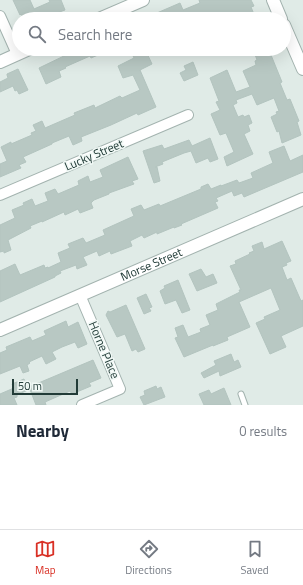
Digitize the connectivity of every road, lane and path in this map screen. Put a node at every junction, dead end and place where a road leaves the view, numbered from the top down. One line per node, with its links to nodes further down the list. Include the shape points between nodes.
1 (144, 0): 3 (street)
2 (273, 0): 4 (street)
3 (116, 12)
4 (278, 12)
5 (0, 16): 7 (street)
6 (291, 41): 10 (street)
7 (12, 44)
8 (12, 56): 9 (street)
9 (0, 62)
10 (303, 69)
11 (188, 115): 12 (street, Lucky Street)
12 (0, 195)
13 (303, 199): 14 (street, Morse Street)
14 (80, 295): 15 (street, Morse Street); 17 (street, Horne Place, via 120,389)
15 (0, 330)
16 (241, 394): 18 (lane)
17 (82, 405)
18 (245, 405)

